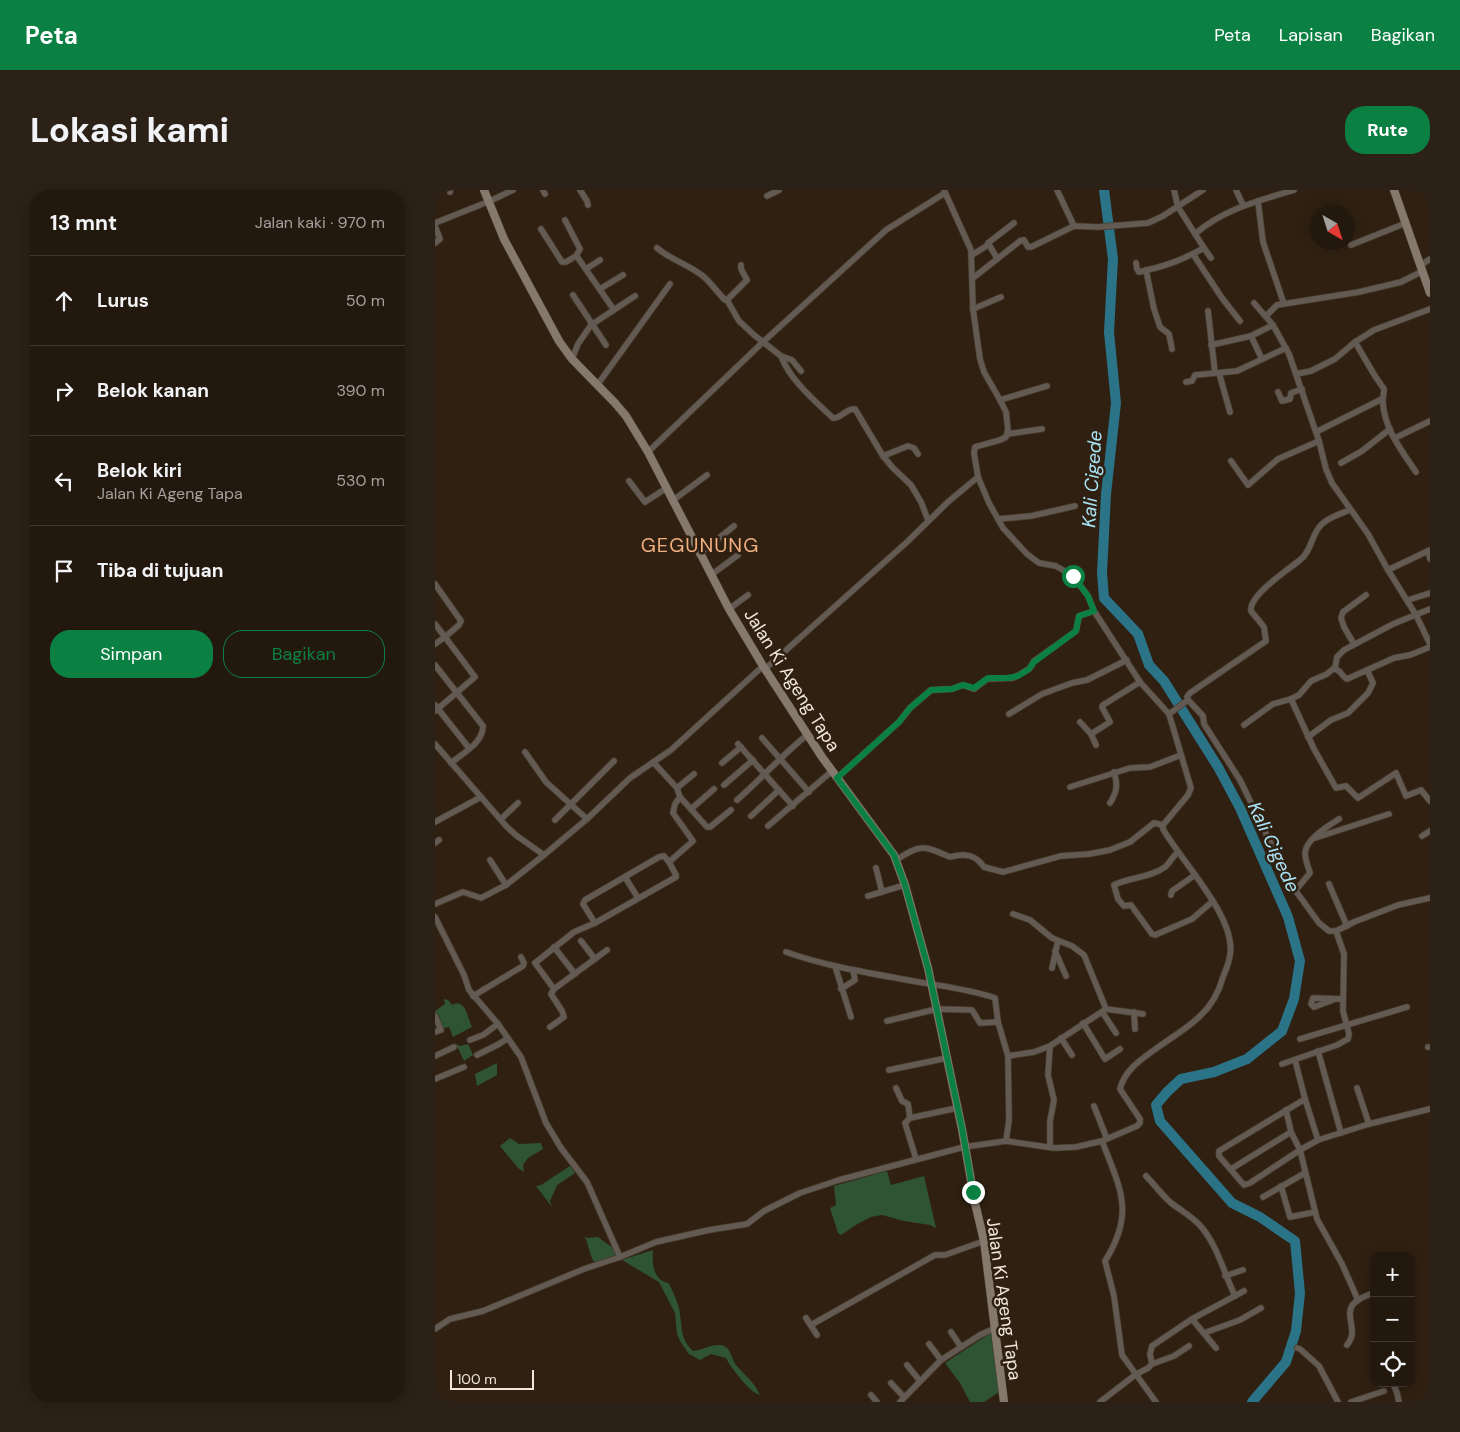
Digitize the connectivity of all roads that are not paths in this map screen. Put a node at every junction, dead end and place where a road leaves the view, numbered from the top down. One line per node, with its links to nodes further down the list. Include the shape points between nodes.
1 (484, 190): 13 (street, Jalan Ki Ageng Tapa)
2 (513, 190): 13 (street)
3 (580, 190): 15 (street)
4 (779, 190): 12 (street)
5 (1057, 190): 22 (street)
6 (1174, 190): 17 (street)
7 (1203, 190): 17 (street)
8 (1236, 190): 16 (street)
9 (1294, 190): 14 (street)
10 (1394, 190): 20 (street)
11 (945, 192): 31 (street); 62 (street, via 890,226)
12 (767, 196)
13 (490, 201): 21 (street); 69 (street, Jalan Ki Ageng Tapa, via 504,239)
14 (1257, 201): 16 (street); 52 (street, via 1263,242)
15 (588, 205)
16 (1243, 205): 24 (street, via 1218,217)
17 (1178, 208): 22 (street, via 1148,223); 24 (street)
18 (565, 220): 32 (street, via 581,248)
19 (1014, 223): 27 (street)
20 (1406, 223): 26 (street); 39 (street)
21 (435, 225): 25 (street, via 440,239)
22 (1074, 226): 33 (street, via 1031,247 1024,240 1020,241)
23 (541, 228): 32 (street, via 561,261 566,262)
24 (1195, 234): 29 (street)
25 (435, 243)
26 (1355, 243)
27 (988, 245): 31 (street); 33 (street)
28 (657, 248): 50 (street, via 702,276)
29 (1204, 248): 30 (street); 34 (street)
30 (1193, 254): 41 (street); 58 (street)
31 (972, 255): 43 (street)
32 (575, 256): 40 (street)
33 (997, 258): 43 (street)
34 (1211, 258)
35 (1430, 259): 39 (street)
36 (600, 260): 40 (street)
37 (1136, 263): 41 (street, via 1138,271)
38 (741, 265): 50 (street, via 747,280)
39 (1422, 268): 46 (street); 52 (street, via 1401,282)
40 (586, 269): 45 (street)
41 (1146, 270): 67 (street, via 1154,309 1161,327 1169,334)
42 (623, 275): 45 (street)
43 (973, 278): 53 (street)
44 (670, 284): 75 (street)
45 (600, 289): 55 (street)
46 (1430, 293)
47 (573, 295): 59 (street)
48 (635, 296): 55 (street)
49 (1001, 297): 53 (street)
50 (727, 300): 62 (street, via 739,321)
51 (1254, 303): 57 (street)
52 (1283, 304): 57 (street, via 1274,306)
53 (973, 309): 80 (street, via 981,366)
54 (1430, 309): 63 (street, via 1374,330)
55 (614, 310): 59 (street)
56 (1208, 311): 65 (street)
57 (1266, 316): 60 (street)
58 (1240, 321)
59 (591, 325): 64 (street); 69 (street)
60 (1273, 325): 61 (street); 66 (street)
61 (1251, 336): 65 (street); 70 (street)
62 (763, 342): 68 (street); 89 (street)
63 (1355, 342): 73 (street, via 1335,360); 79 (street, via 1385,390)
64 (606, 345)
65 (1211, 346): 72 (street)
66 (1286, 348): 70 (street); 73 (street)
67 (1172, 349)
68 (781, 356): 71 (street, via 791,360); 91 (street, via 787,369 833,418 855,409)
69 (572, 359): 75 (street, Jalan Ki Ageng Tapa)
70 (1263, 359): 72 (street, via 1237,371)
71 (801, 371)
72 (1217, 373): 74 (street, via 1195,375); 81 (street)
73 (1296, 374): 77 (street)
74 (1186, 382)
75 (598, 384): 89 (street, Jalan Ki Ageng Tapa, via 620,408)
76 (1047, 386): 80 (street)
77 (1302, 389): 78 (street, via 1291,392 1290,400 1284,402); 85 (street)
78 (1278, 392)
79 (1382, 399): 83 (street); 85 (street)
80 (1001, 400): 86 (street)
81 (1230, 412)
82 (1430, 422): 87 (street)
83 (1389, 429): 87 (street); 93 (street)
84 (1042, 430): 86 (street)
85 (1316, 432): 88 (street)
86 (1008, 434): 96 (street, via 1000,440 975,447)
87 (1395, 438): 94 (street)
88 (1319, 441): 92 (street, via 1278,459 1249,486); 101 (street, via 1328,476)
89 (648, 452): 98 (street, Jalan Ki Ageng Tapa)
90 (918, 454): 91 (street, via 908,446)
91 (883, 456): 103 (street, via 911,484)
92 (1231, 461)
93 (1341, 463)
94 (1416, 472)
95 (707, 474): 99 (street)
96 (978, 477): 102 (street); 103 (street)
97 (629, 481): 98 (street, via 645,502)
98 (665, 489): 99 (street, Jalan Ki Ageng Tapa)
99 (672, 501): 106 (street, Jalan Ki Ageng Tapa)
100 (1075, 506): 102 (street, via 1031,516)
101 (1349, 510): 109 (street, via 1368,534); 134 (street, via 1321,525 1305,556 1271,581 1251,605 1251,611 1264,627 1266,641 1262,646 1190,693)
102 (998, 519): 118 (street, via 1014,541 1039,563 1056,566 1073,576 1088,596)
103 (928, 520): 128 (street)
104 (735, 526): 106 (street)
105 (1429, 550): 108 (street); 109 (street)
106 (699, 554): 110 (street, Jalan Ki Ageng Tapa)
107 (738, 555): 110 (street)
108 (1430, 559)
109 (1388, 570): 115 (street)
110 (711, 576): 116 (street, Jalan Ki Ageng Tapa)
111 (435, 584): 122 (street, via 461,621)
112 (1430, 593): 115 (street)
113 (748, 595): 116 (street)
114 (1365, 595): 124 (street, via 1343,612 1341,618)
115 (1407, 600): 119 (street)
116 (729, 609): 128 (street, Jalan Ki Ageng Tapa)
117 (1430, 609): 119 (street)
118 (1094, 611): 126 (street); 158 (street, via 1079,616 1076,631 1018,676 988,678 974,688 963,685 931,690 899,722)
119 (1416, 615): 121 (street); 124 (street)
120 (435, 624): 122 (street)
121 (1429, 636): 125 (street)
122 (445, 637): 123 (street); 132 (street, via 475,677)
123 (435, 644)
124 (1354, 644): 129 (street, via 1339,655)
125 (1430, 645): 130 (street)
126 (1127, 660): 131 (street); 137 (street, via 1087,680 1042,694)
127 (435, 665): 132 (street)
128 (764, 668): 141 (street, Jalan Ki Ageng Tapa); 153 (street)
129 (1335, 668): 130 (street, via 1347,679); 133 (street, via 1311,681)
130 (1367, 670): 142 (street, via 1373,684 1368,693 1349,713 1331,720)
131 (1140, 682): 136 (street); 140 (street, via 1103,705 1110,722)
132 (457, 693): 135 (street); 146 (street, via 483,726 481,737)
133 (1291, 699): 139 (street, via 1273,704); 142 (street)
134 (1186, 701): 136 (street); 198 (street, via 1203,716 1204,724 1240,780)
135 (436, 708): 146 (street)
136 (1170, 713): 148 (street)
137 (1009, 714)
138 (1080, 722): 140 (street)
139 (1244, 725)
140 (1091, 734): 145 (street)
141 (807, 735): 149 (street); 158 (street, Jalan Ki Ageng Tapa)
142 (1309, 737): 168 (street, via 1336,788 1346,786 1357,798 1396,773 1406,796 1421,790)
143 (762, 738): 149 (street)
144 (435, 744): 152 (street)
145 (1096, 745)
146 (469, 748): 152 (street)
147 (525, 752): 171 (street, via 546,782)
148 (1181, 755): 155 (street, via 1150,767); 182 (street, via 1191,788)
149 (780, 758): 157 (street); 164 (street)
150 (753, 760): 154 (street, via 739,746); 157 (street); 159 (street)
151 (614, 761): 171 (street)
152 (451, 762): 165 (street)
153 (653, 762): 160 (street); 178 (street, via 630,778)
154 (723, 763)
155 (1114, 772): 161 (street); 170 (street, via 1117,793)
156 (694, 774): 160 (street)
157 (765, 774): 163 (street); 167 (street)
158 (835, 775): 164 (street); 190 (street, Jalan Ki Ageng Tapa, via 884,840)
159 (724, 785)
160 (677, 788): 166 (street)
161 (1070, 788)
162 (714, 789): 173 (street)
163 (779, 790): 172 (street); 176 (street)
164 (809, 792): 172 (street)
165 (481, 797): 177 (street); 181 (street)
166 (680, 797): 173 (street); 191 (street, via 673,813 693,841)
167 (737, 800)
168 (1430, 801)
169 (518, 803): 177 (street)
170 (1110, 803)
171 (571, 805): 178 (street); 179 (street)
172 (793, 806): 183 (street)
173 (691, 809): 174 (street, via 709,828)
174 (731, 810)
175 (1389, 814): 186 (street)
176 (751, 816)
177 (501, 819): 188 (street, via 517,836)
178 (587, 819): 188 (street)
179 (555, 820)
180 (1339, 820): 186 (street)
181 (435, 821)
182 (1163, 825): 187 (street); 190 (street, via 1154,822 1130,842 1110,850 1061,856 1003,872 984,867 978,858 971,855 950,857 927,847 917,848)
183 (768, 826)
184 (1430, 831): 185 (street)
185 (1422, 836)
186 (1313, 838): 198 (street, via 1305,853 1310,873)
187 (1178, 852): 193 (street); 204 (street, via 1166,867 1114,885 1120,901 1124,906 1131,905 1155,935 1191,919)
188 (544, 855): 195 (street)
189 (490, 860): 195 (street)
190 (895, 860): 197 (street, Jalan Ki Ageng Tapa)
191 (669, 862): 194 (street, via 664,856 659,857); 202 (street, via 676,877)
192 (875, 868): 199 (street)
193 (1195, 875): 200 (street); 204 (street)
194 (625, 877): 202 (street); 208 (street, via 583,902)
195 (506, 884): 205 (street, via 481,898 463,892)
196 (1329, 884): 209 (street)
197 (905, 885): 199 (street); 224 (street, Jalan Ki Ageng Tapa)
198 (1295, 891): 210 (street, via 1319,923 1329,931)
199 (882, 892): 201 (street)
200 (1171, 895)
201 (868, 896)
202 (638, 898): 208 (street)
203 (1430, 898): 209 (street, via 1398,905)
204 (1213, 901): 275 (street, via 1229,936 1231,954 1218,994 1201,1016 1127,1072 1120,1088 1140,1123)
205 (435, 904)
206 (1013, 914): 212 (street, via 1030,920)
207 (435, 917): 227 (street)
208 (595, 923): 213 (street, via 574,932)
209 (1347, 926): 210 (street)
210 (1336, 931): 228 (street, via 1344,954)
211 (581, 941): 218 (street)
212 (1059, 941): 215 (street); 232 (street, via 1076,948 1085,957)
213 (554, 947): 222 (street); 225 (street, via 535,963)
214 (607, 950): 218 (street)
215 (1055, 951): 220 (street); 223 (street)
216 (786, 952): 219 (street)
217 (521, 957): 227 (street, via 523,966)
218 (595, 959): 222 (street)
219 (835, 966): 221 (street); 226 (street)
220 (1052, 968)
221 (853, 970): 224 (street); 226 (street, via 855,980)
222 (575, 974): 225 (street)
223 (1067, 976)
224 (932, 984): 231 (street, Jalan Ki Ageng Tapa); 238 (street, via 995,998)
225 (554, 989): 242 (street, via 551,994 564,1016)
226 (841, 989): 236 (street)
227 (473, 996): 240 (street)
228 (1342, 999): 229 (street); 241 (street)
229 (1333, 1000)
230 (1407, 1007): 241 (street)
231 (937, 1009): 237 (street); 238 (street, via 972,1010 982,1024); 258 (street, Jalan Ki Ageng Tapa)
232 (1105, 1011): 233 (street); 239 (street); 245 (street)
233 (1134, 1012): 234 (street); 243 (street)
234 (1143, 1014)
235 (435, 1016): 244 (street, via 441,1030)
236 (851, 1017)
237 (887, 1021)
238 (998, 1022): 257 (street)
239 (1083, 1023): 247 (street); 252 (street, via 1105,1059)
240 (498, 1024): 246 (street); 249 (street)
241 (1346, 1024): 248 (street); 253 (street, via 1347,1040)
242 (549, 1027)
243 (1135, 1029)
244 (435, 1032)
245 (1116, 1033)
246 (508, 1038): 254 (street); 289 (street, via 521,1057 546,1124 587,1182)
247 (1061, 1038): 250 (street); 255 (street)
248 (1300, 1039)
249 (471, 1040)
250 (1050, 1046): 257 (street); 279 (street, via 1048,1075 1054,1100)
251 (454, 1047): 256 (street)
252 (1120, 1049)
253 (1318, 1051): 259 (street); 274 (street)
254 (477, 1055)
255 (1073, 1055)
256 (435, 1056)
257 (1008, 1056): 277 (street, via 1009,1120)
258 (947, 1058): 262 (street); 268 (street, Jalan Ki Ageng Tapa)
259 (1295, 1060): 260 (street); 266 (street)
260 (1281, 1064)
261 (464, 1067): 263 (street)
262 (889, 1070)
263 (435, 1080)
264 (896, 1088): 271 (street, via 902,1101 908,1104)
265 (1357, 1088): 272 (street)
266 (1305, 1099): 270 (street); 276 (street)
267 (1093, 1106): 275 (street)
268 (957, 1108): 271 (street); 278 (street, Jalan Ki Ageng Tapa)
269 (1430, 1109): 272 (street)
270 (1286, 1110): 273 (street); 282 (street, via 1219,1151 1219,1156)
271 (910, 1118): 281 (street, via 905,1123)
272 (1369, 1124): 274 (street)
273 (1291, 1132): 280 (street); 282 (street)
274 (1341, 1133): 276 (street)
275 (1104, 1140): 279 (street, via 1063,1148); 314 (street, via 1123,1205 1117,1240 1105,1265 1114,1296 1122,1356)
276 (1318, 1140): 280 (street)
277 (1006, 1141): 278 (street); 279 (street)
278 (964, 1147): 281 (street); 288 (street, Jalan Ki Ageng Tapa)
279 (1050, 1147)
280 (1300, 1150): 282 (street, via 1245,1185); 283 (street)
281 (916, 1159): 289 (street, via 800,1193 747,1224 656,1242)
282 (1231, 1169)
283 (1305, 1172): 285 (street); 287 (street)
284 (1146, 1176): 291 (street, via 1169,1202 1202,1227 1214,1246)
285 (1281, 1186): 286 (street); 287 (street, via 1290,1217)
286 (1263, 1197)
287 (1315, 1212): 295 (street)
288 (984, 1242): 299 (street, via 945,1255 935,1254); 300 (street, Jalan Ki Ageng Tapa)
289 (620, 1258): 301 (street, via 584,1269 483,1311 449,1319)
290 (1243, 1270): 291 (street)
291 (1225, 1276): 293 (street)
292 (1244, 1291): 293 (street)
293 (1235, 1296): 298 (street)
294 (1370, 1296): 295 (street)
295 (1358, 1300): 306 (street, via 1350,1309 1353,1336)
296 (1261, 1308): 303 (street, via 1240,1320)
297 (807, 1318): 299 (street)
298 (1192, 1319): 303 (street); 312 (street, via 1152,1346)
299 (811, 1326): 304 (street)
300 (995, 1328): 308 (street); 322 (street, Jalan Ki Ageng Tapa)
301 (435, 1329)
302 (951, 1332): 308 (street)
303 (1204, 1333): 309 (street)
304 (817, 1335)
305 (929, 1344): 311 (street)
306 (1347, 1345)
307 (1189, 1346): 312 (street)
308 (961, 1347): 311 (street)
309 (1216, 1348)
310 (1297, 1348): 325 (street, via 1319,1366)
311 (941, 1360): 315 (street)
312 (1152, 1364): 314 (street)
313 (907, 1365): 315 (street)
314 (1135, 1375): 323 (street); 324 (street)
315 (920, 1381): 320 (street)
316 (891, 1383): 320 (street)
317 (1394, 1387): 327 (street)
318 (1384, 1390): 326 (street)
319 (871, 1395): 321 (street)
320 (902, 1399)
321 (877, 1402)
322 (1004, 1402)
323 (1100, 1402)
324 (1156, 1402)
325 (1338, 1402)
326 (1351, 1402)
327 (1399, 1402)

